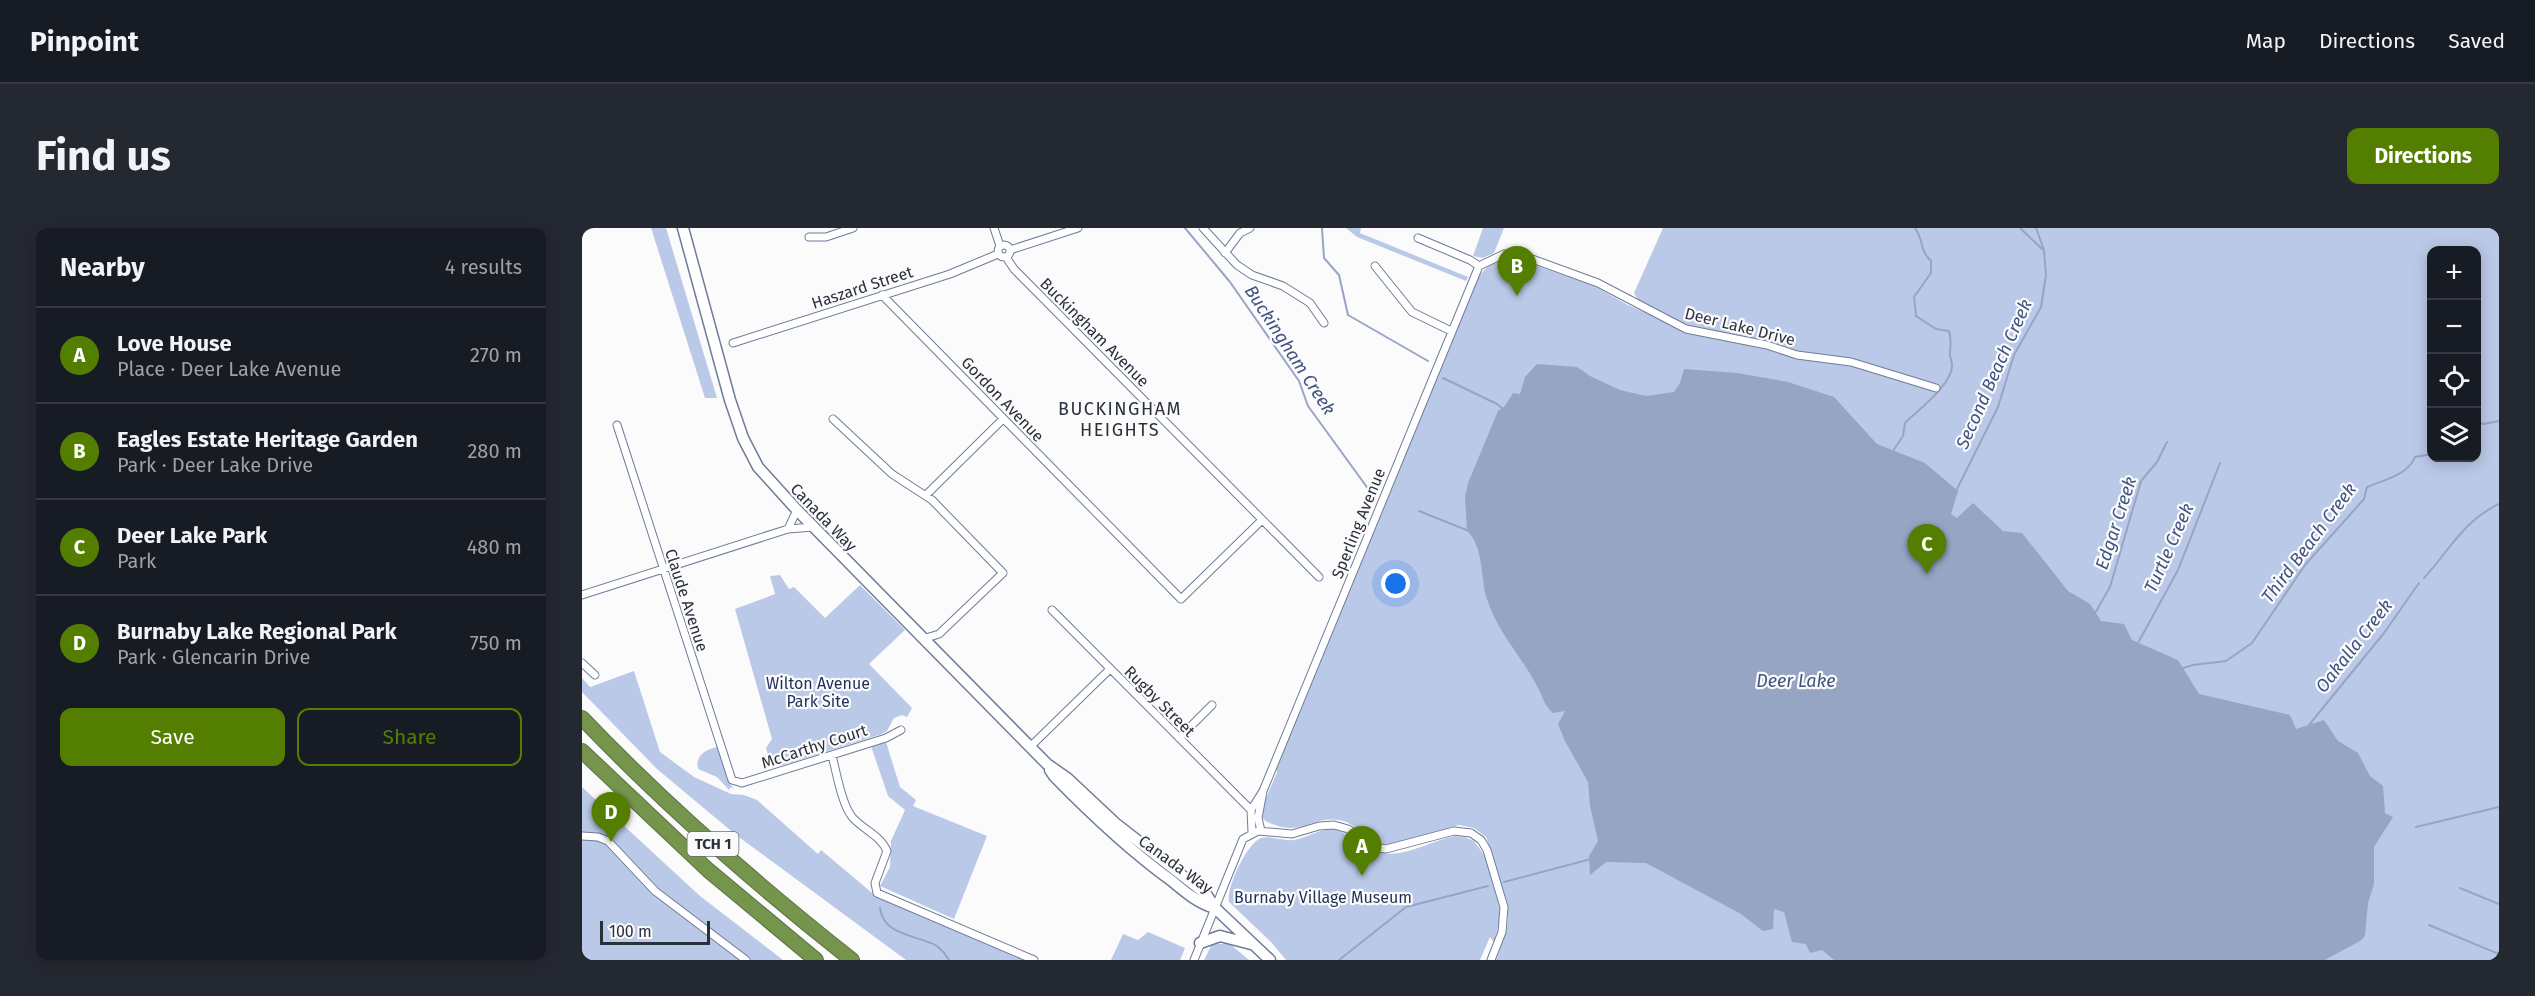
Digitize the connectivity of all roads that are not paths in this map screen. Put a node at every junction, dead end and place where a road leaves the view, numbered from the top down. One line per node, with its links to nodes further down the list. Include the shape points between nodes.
1 (683, 228): 24 (main road, Canada Way, via 743,438 758,467)
2 (853, 228): 7 (street, via 826,237)
3 (994, 228): 9 (street)
4 (1078, 228): 10 (street)
5 (1203, 228): 11 (street)
6 (1250, 228): 11 (street, via 1240,233)
7 (809, 237)
8 (1418, 238): 14 (street)
9 (1000, 246): 10 (street); 12 (street)
10 (1010, 250): 12 (street)
11 (1225, 253): 16 (street, via 1252,275 1283,286 1310,303)
12 (1002, 256): 15 (street, Haszard Street); 25 (street, Buckingham Avenue)
13 (1375, 266): 17 (street, via 1412,312)
14 (1479, 266): 17 (street, Sperling Avenue); 19 (street, Deer Lake Drive, via 1498,256 1524,256 1598,283 1686,329 1797,355 1851,362)
15 (882, 295): 18 (street, Haszard Street); 20 (street, Gordon Avenue)
16 (1324, 323)
17 (1451, 331): 44 (street, Sperling Avenue)
18 (734, 343)
19 (1936, 388)
20 (1003, 418): 23 (street); 25 (street, Gordon Avenue, via 1180,599)
21 (833, 419): 23 (street, via 892,474)
22 (617, 425): 28 (street, Claude Avenue)
23 (927, 495): 32 (street, via 1003,573 939,634)
24 (797, 510): 26 (main road, Canada Way); 27 (street)
25 (1262, 520): 29 (street, Buckingham Avenue)
26 (813, 526): 27 (street); 32 (main road, Canada Way)
27 (788, 529): 28 (street)
28 (663, 569): 30 (street); 43 (street, Claude Avenue)
29 (1319, 578)
30 (582, 595)
31 (1052, 609): 34 (street, Rugby Street)
32 (923, 639): 40 (main road, Canada Way)
33 (582, 663): 35 (street)
34 (1110, 669): 39 (street, Rugby Street); 40 (street)
35 (596, 675)
36 (1212, 705): 39 (street)
37 (582, 718): 54 (highway, TCH 1, via 680,814)
38 (901, 730): 42 (street, McCarthy Court)
39 (1179, 738): 45 (street, Rugby Street)
40 (1031, 747): 49 (main road, Canada Way, via 1071,794 1135,853 1200,903)
41 (582, 751): 53 (highway, TCH 1, via 717,878)
42 (832, 755): 43 (street, McCarthy Court, via 742,783); 55 (street, via 852,817 887,851 875,883 876,891)
43 (734, 782)
44 (1263, 791): 45 (street, Sperling Avenue); 46 (street, Sperling Avenue, via 1258,818)
45 (1251, 810): 47 (street)
46 (1261, 831): 47 (street); 58 (street, via 1292,834 1334,825 1348,829 1374,847 1386,849 1454,831 1475,835 1487,850 1504,907 1502,932)
47 (1252, 832): 49 (street, via 1241,843)
48 (582, 836): 52 (street, via 608,841 655,891)
49 (1215, 908): 50 (street); 51 (main road, Canada Way)
50 (1200, 943): 51 (main road, via 1220,936); 56 (street)
51 (1254, 945): 57 (main road, Canada Way)
52 (746, 960)
53 (816, 960)
54 (852, 960)
55 (1034, 960)
56 (1194, 960)
57 (1270, 960)
58 (1491, 960)

